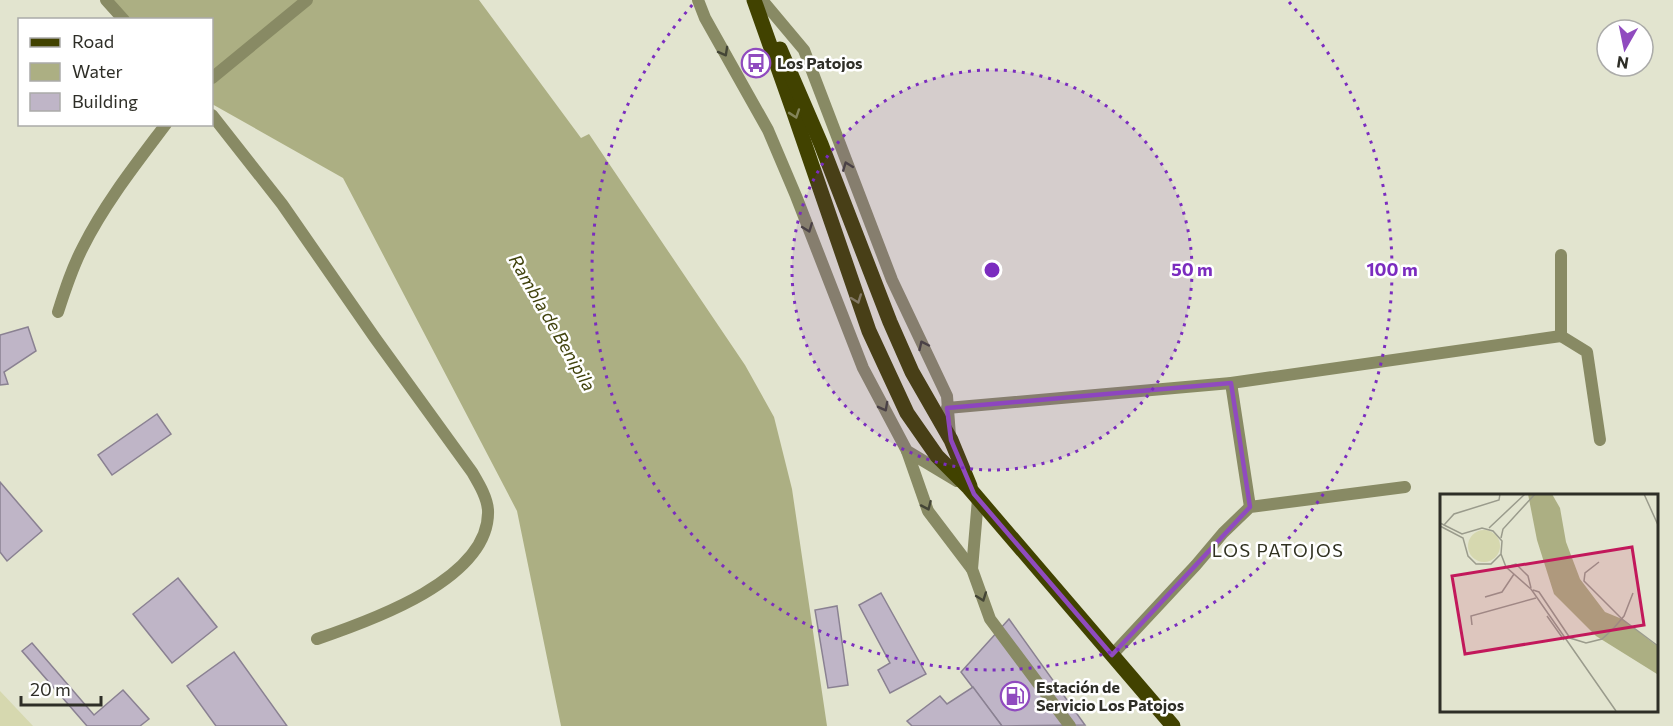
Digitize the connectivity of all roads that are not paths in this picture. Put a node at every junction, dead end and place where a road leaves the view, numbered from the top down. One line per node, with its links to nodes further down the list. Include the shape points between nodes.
1 (106, 0): 5 (street)
2 (307, 0): 6 (street)
3 (698, 0): 16 (street, one-way to 16, via 768,130 863,368)
4 (758, 0): 13 (street, one-way to 4, via 947,396 892,280 804,50); 14 (main road, via 817,134 890,322 912,372); 18 (main road, one-way to 18, via 868,331 907,413 937,456)
5 (122, 18)
6 (213, 77)
7 (213, 116): 21 (street, via 282,204 472,472 488,510 479,546 438,585 380,616)
8 (165, 126): 10 (street, via 120,186 83,247)
9 (1561, 255): 11 (street)
10 (58, 312)
11 (1561, 336): 12 (street); 15 (street, via 1587,352)
12 (1231, 383): 13 (street); 19 (street)
13 (947, 408): 14 (street)
14 (951, 440): 18 (main road)
15 (1600, 440)
16 (907, 451): 18 (street); 20 (street, one-way to 20, via 928,511)
17 (1405, 487): 19 (street)
18 (973, 494): 20 (street); 22 (main road)
19 (1250, 507): 22 (street)
20 (972, 569): 23 (street, one-way to 23, via 990,620)
21 (317, 639)
22 (1112, 655): 24 (main road)
23 (1070, 726)
24 (1173, 726)

